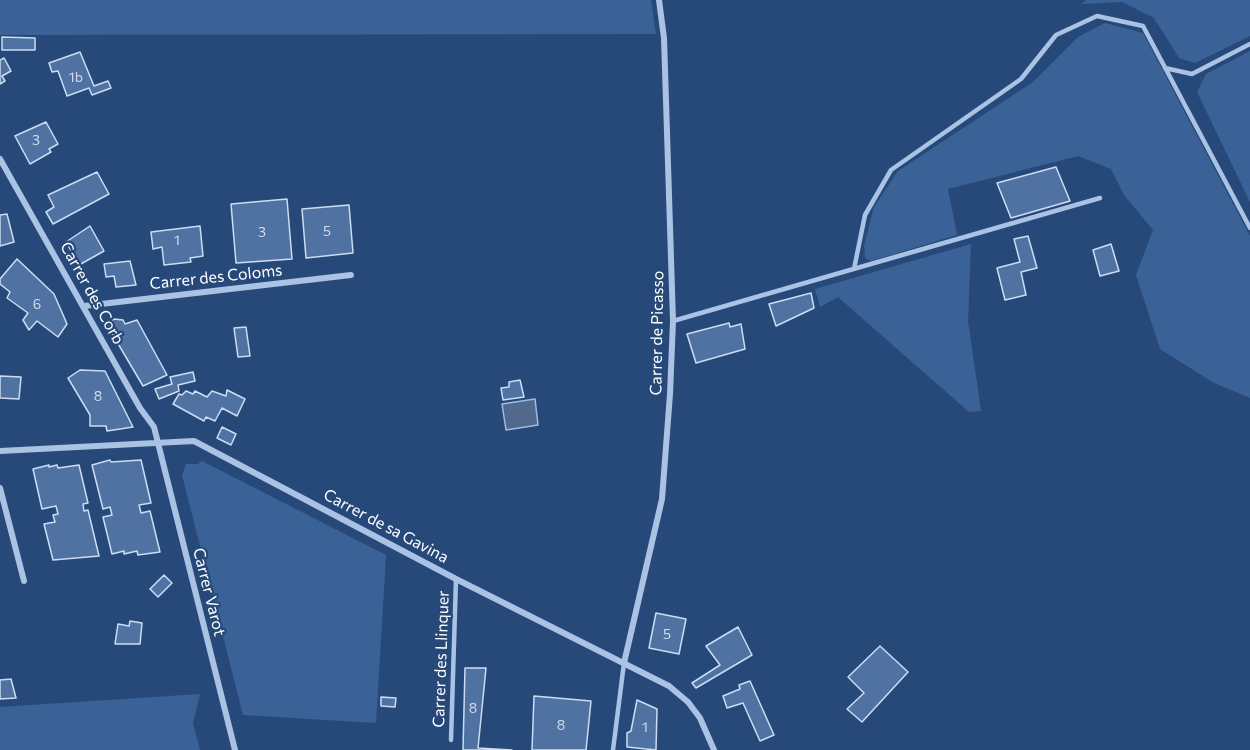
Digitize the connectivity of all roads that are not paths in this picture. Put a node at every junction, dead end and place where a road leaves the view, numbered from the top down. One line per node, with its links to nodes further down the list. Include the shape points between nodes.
1 (659, 0): 10 (street, Carrer de Picasso, via 664,38)
2 (1250, 44): 3 (lane, via 1192,74)
3 (1165, 68): 6 (lane); 7 (lane, via 1143,26 1097,16 1056,35 1021,79 891,171 865,215)
4 (0, 159): 9 (street, Carrer des Corb)
5 (1100, 198): 7 (lane)
6 (1250, 228)
7 (854, 269): 10 (lane)
8 (351, 275): 9 (street, Carrer des Coloms)
9 (84, 306): 11 (street, Carrer des Corb, via 154,427)
10 (674, 321): 16 (street, Carrer de Picasso, via 662,499)
11 (157, 441): 12 (street, Carrer de sa Gavina); 14 (street, Carrer de sa Gavina, via 194,441 206,446); 18 (street, Carrer Varot)
12 (0, 451)
13 (0, 488): 15 (street)
14 (456, 579): 16 (street, Carrer de sa Gavina); 17 (lane, Carrer des Llinquer)
15 (24, 581)
16 (624, 663): 19 (lane); 20 (street, Carrer de sa Gavina, via 669,686 688,702)
17 (451, 740)
18 (235, 750)
19 (614, 750)
20 (714, 750)

